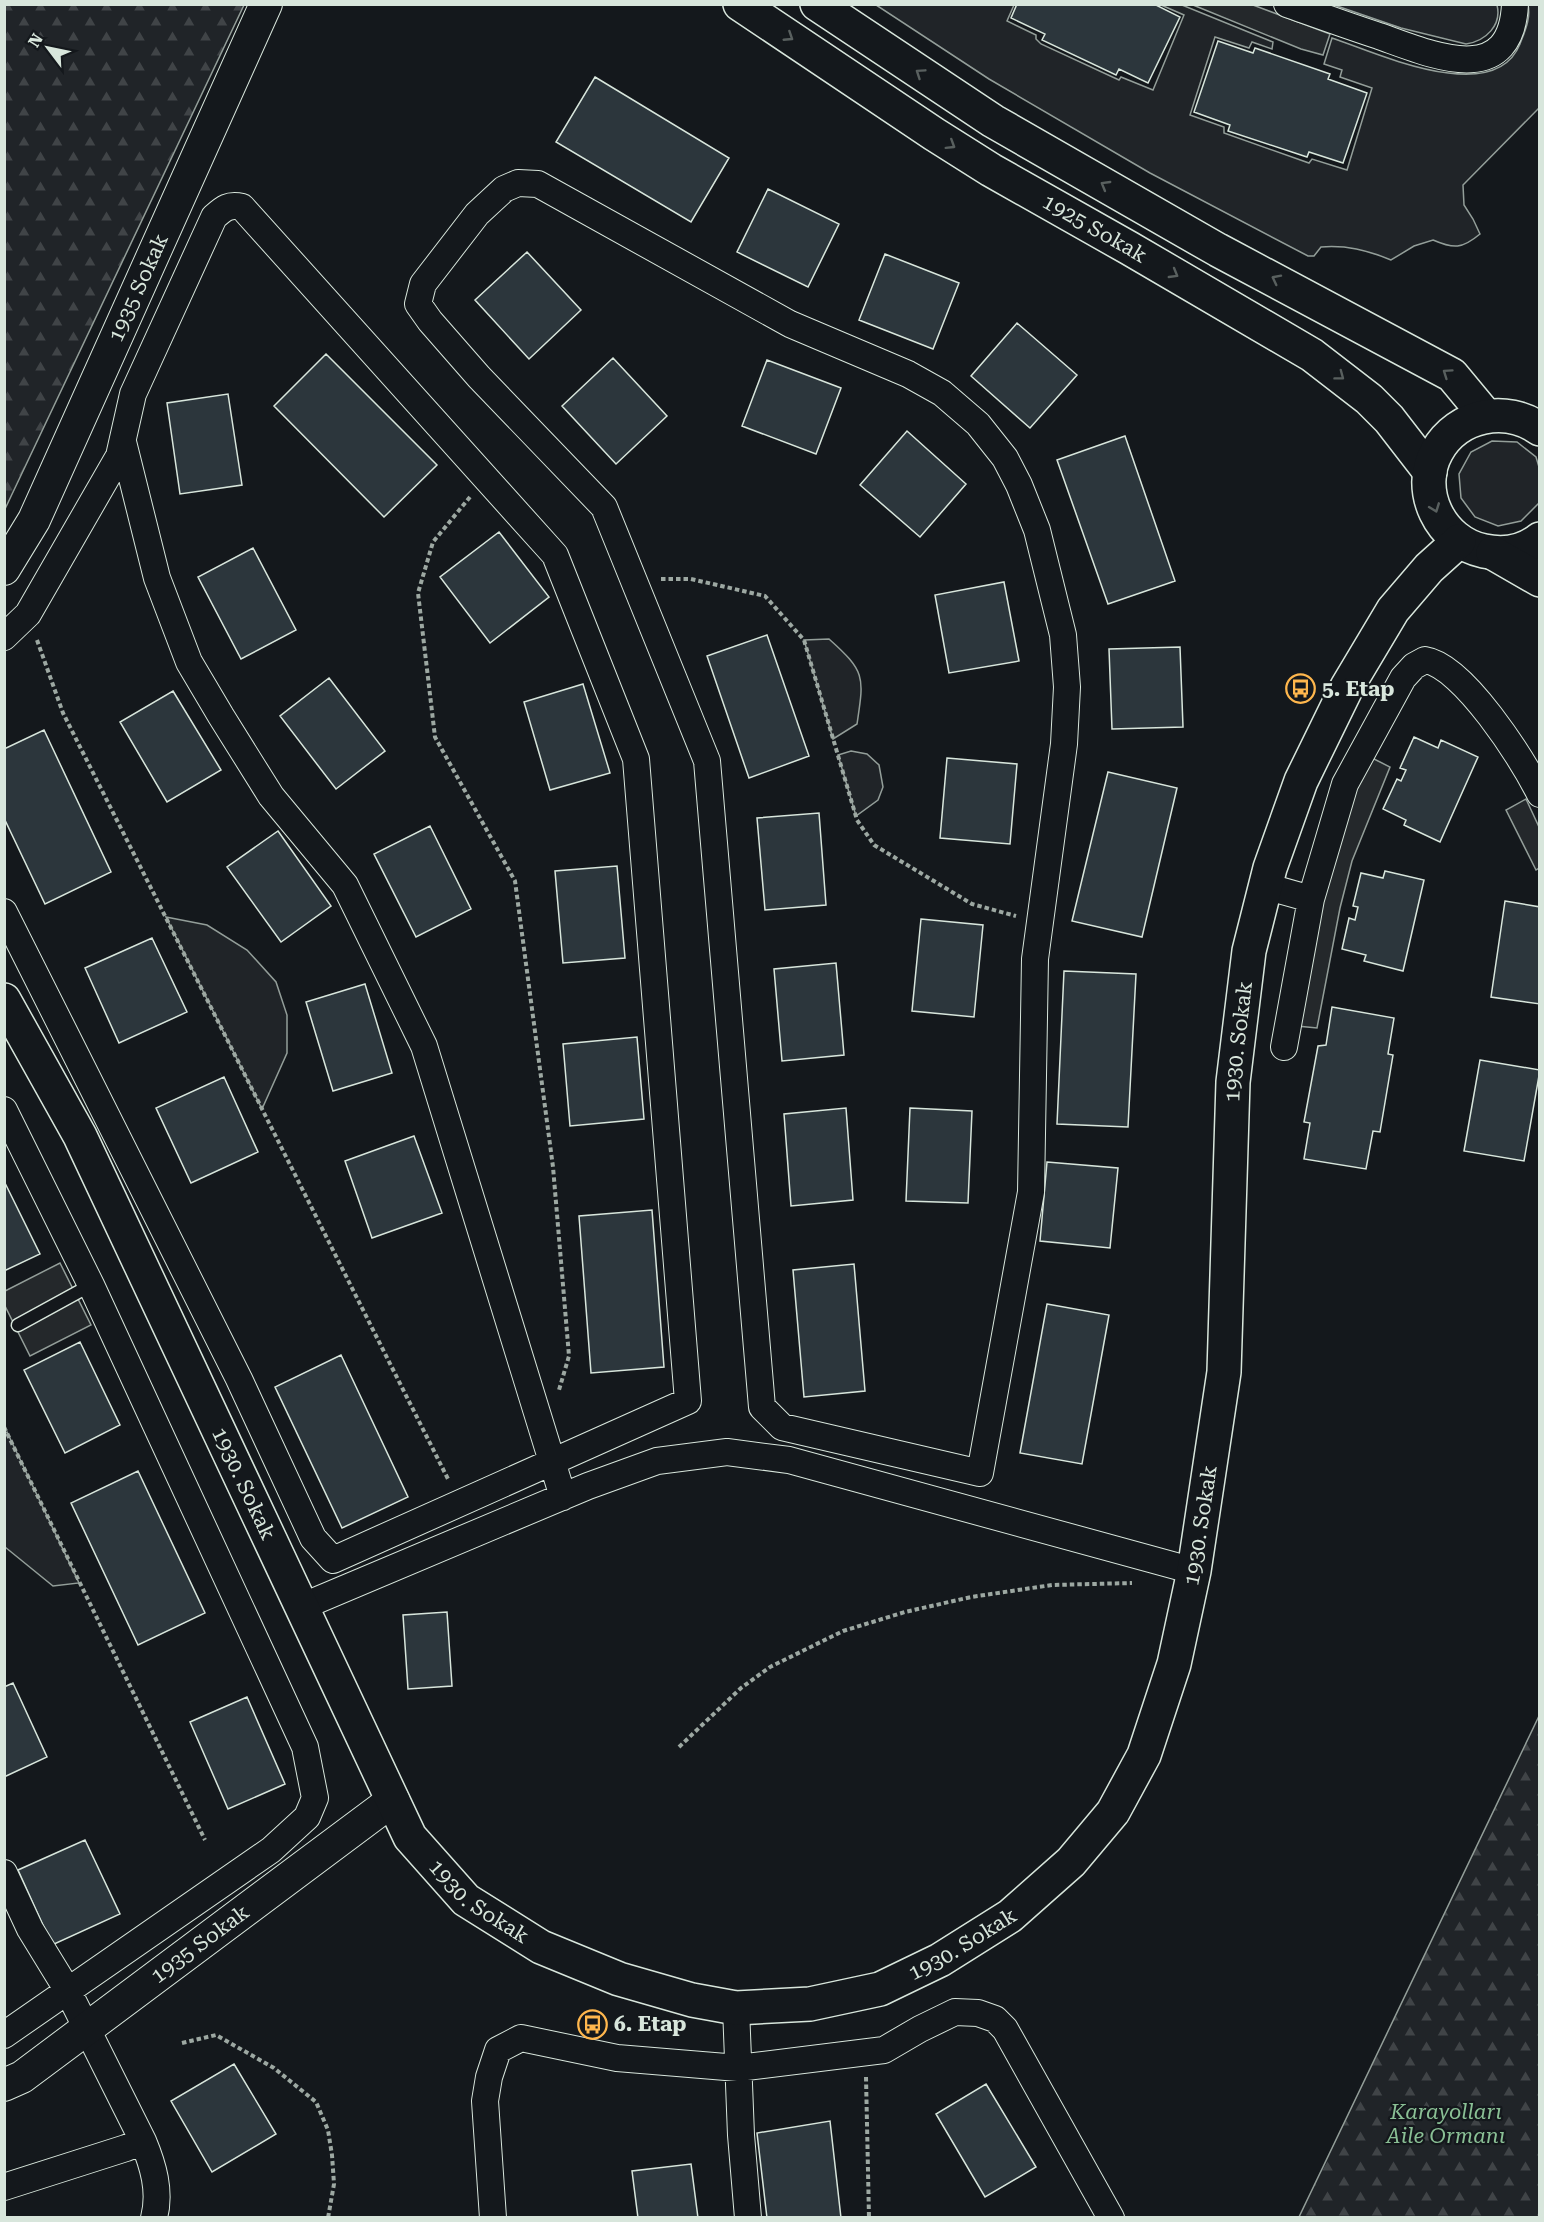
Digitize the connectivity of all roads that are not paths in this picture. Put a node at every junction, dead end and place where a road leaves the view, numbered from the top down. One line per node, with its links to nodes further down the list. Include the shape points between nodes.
1 (266, 4): 13 (street, 1935 Sokak, via 34,520)
2 (740, 4): 9 (main road, 1925 Sokak, one-way to 9, via 991,170 1312,355 1369,399)
3 (818, 4): 6 (main road, 1925 Sokak, one-way to 3, via 1452,375 1218,250 993,121)
4 (1287, 4): 5 (street, via 1433,55 1470,60 1499,50 1509,37)
5 (1515, 4)
6 (1486, 416): 7 (main road, via 1508,415); 9 (main road, via 1449,435)
7 (1539, 429)
8 (123, 442): 15 (street, via 119,456 28,614); 25 (street, via 157,578 189,662 271,796 345,885 424,1046); 25 (street, via 133,394 214,217 224,207 242,207 555,555 636,759 688,1401)
9 (1430, 472): 11 (main road, one-way to 11, via 1434,511 1444,528)
10 (1539, 539): 12 (main road, via 1514,552)
11 (1459, 541): 12 (main road, via 1475,550); 17 (main road, 1930. Sokak, via 1429,568 1393,610 1347,687 1301,781)
12 (1494, 553): 14 (main road)
13 (4, 569)
14 (1539, 580)
15 (4, 637)
16 (1539, 794): 18 (street, via 1487,712 1446,669 1435,661 1425,660 1403,678 1345,784)
17 (1265, 886): 18 (street); 29 (main road, 1930. Sokak, via 1249,951 1233,1082 1224,1372)
18 (1311, 899): 21 (street)
19 (4, 912): 25 (street, via 314,1538 333,1560)
20 (4, 1000): 30 (main road, 1930. Sokak, via 80,1136)
21 (1284, 1047)
22 (4, 1110): 23 (street)
23 (91, 1284): 24 (lane); 33 (street, via 305,1747 315,1798 307,1817 271,1850)
24 (18, 1325)
25 (552, 1462): 27 (street)
26 (980, 1473): 26 (street, via 782,1427 762,1407 707,761 604,507 479,377 418,304 423,284 477,214 504,189 518,183 538,184 790,324 908,374 942,393 978,424 1005,458 1037,530 1063,635 1067,687 1064,744 1035,959 1031,1191); 28 (street)
27 (563, 1497): 28 (street, via 657,1461 727,1452 789,1461); 30 (street)
28 (971, 1510): 29 (street)
29 (1194, 1571): 34 (main road, 1930. Sokak, via 1174,1664 1144,1755 1113,1812 1071,1862 1010,1916 940,1960 880,1989 810,2004)
30 (301, 1607): 31 (main road, 1930. Sokak)
31 (393, 1800): 34 (main road, 1930. Sokak, via 410,1837 466,1900 541,1947 619,1979); 35 (street, 1935 Sokak)
32 (4, 1873): 33 (street, via 30,1929)
33 (69, 1991): 35 (street); 36 (street)
34 (736, 2008): 37 (street)
35 (87, 2029): 38 (street, 1935 Sokak, via 22,2077); 39 (street)
36 (4, 2035)
37 (738, 2068): 42 (street, via 617,2058 521,2038 498,2050 485,2101); 43 (street); 44 (street, via 884,2050 955,2012 995,2019 1005,2030)
38 (4, 2085)
39 (143, 2141): 40 (street); 41 (street, via 153,2165)
40 (4, 2187)
41 (154, 2217)
42 (493, 2217)
43 (748, 2217)
44 (1111, 2217)

